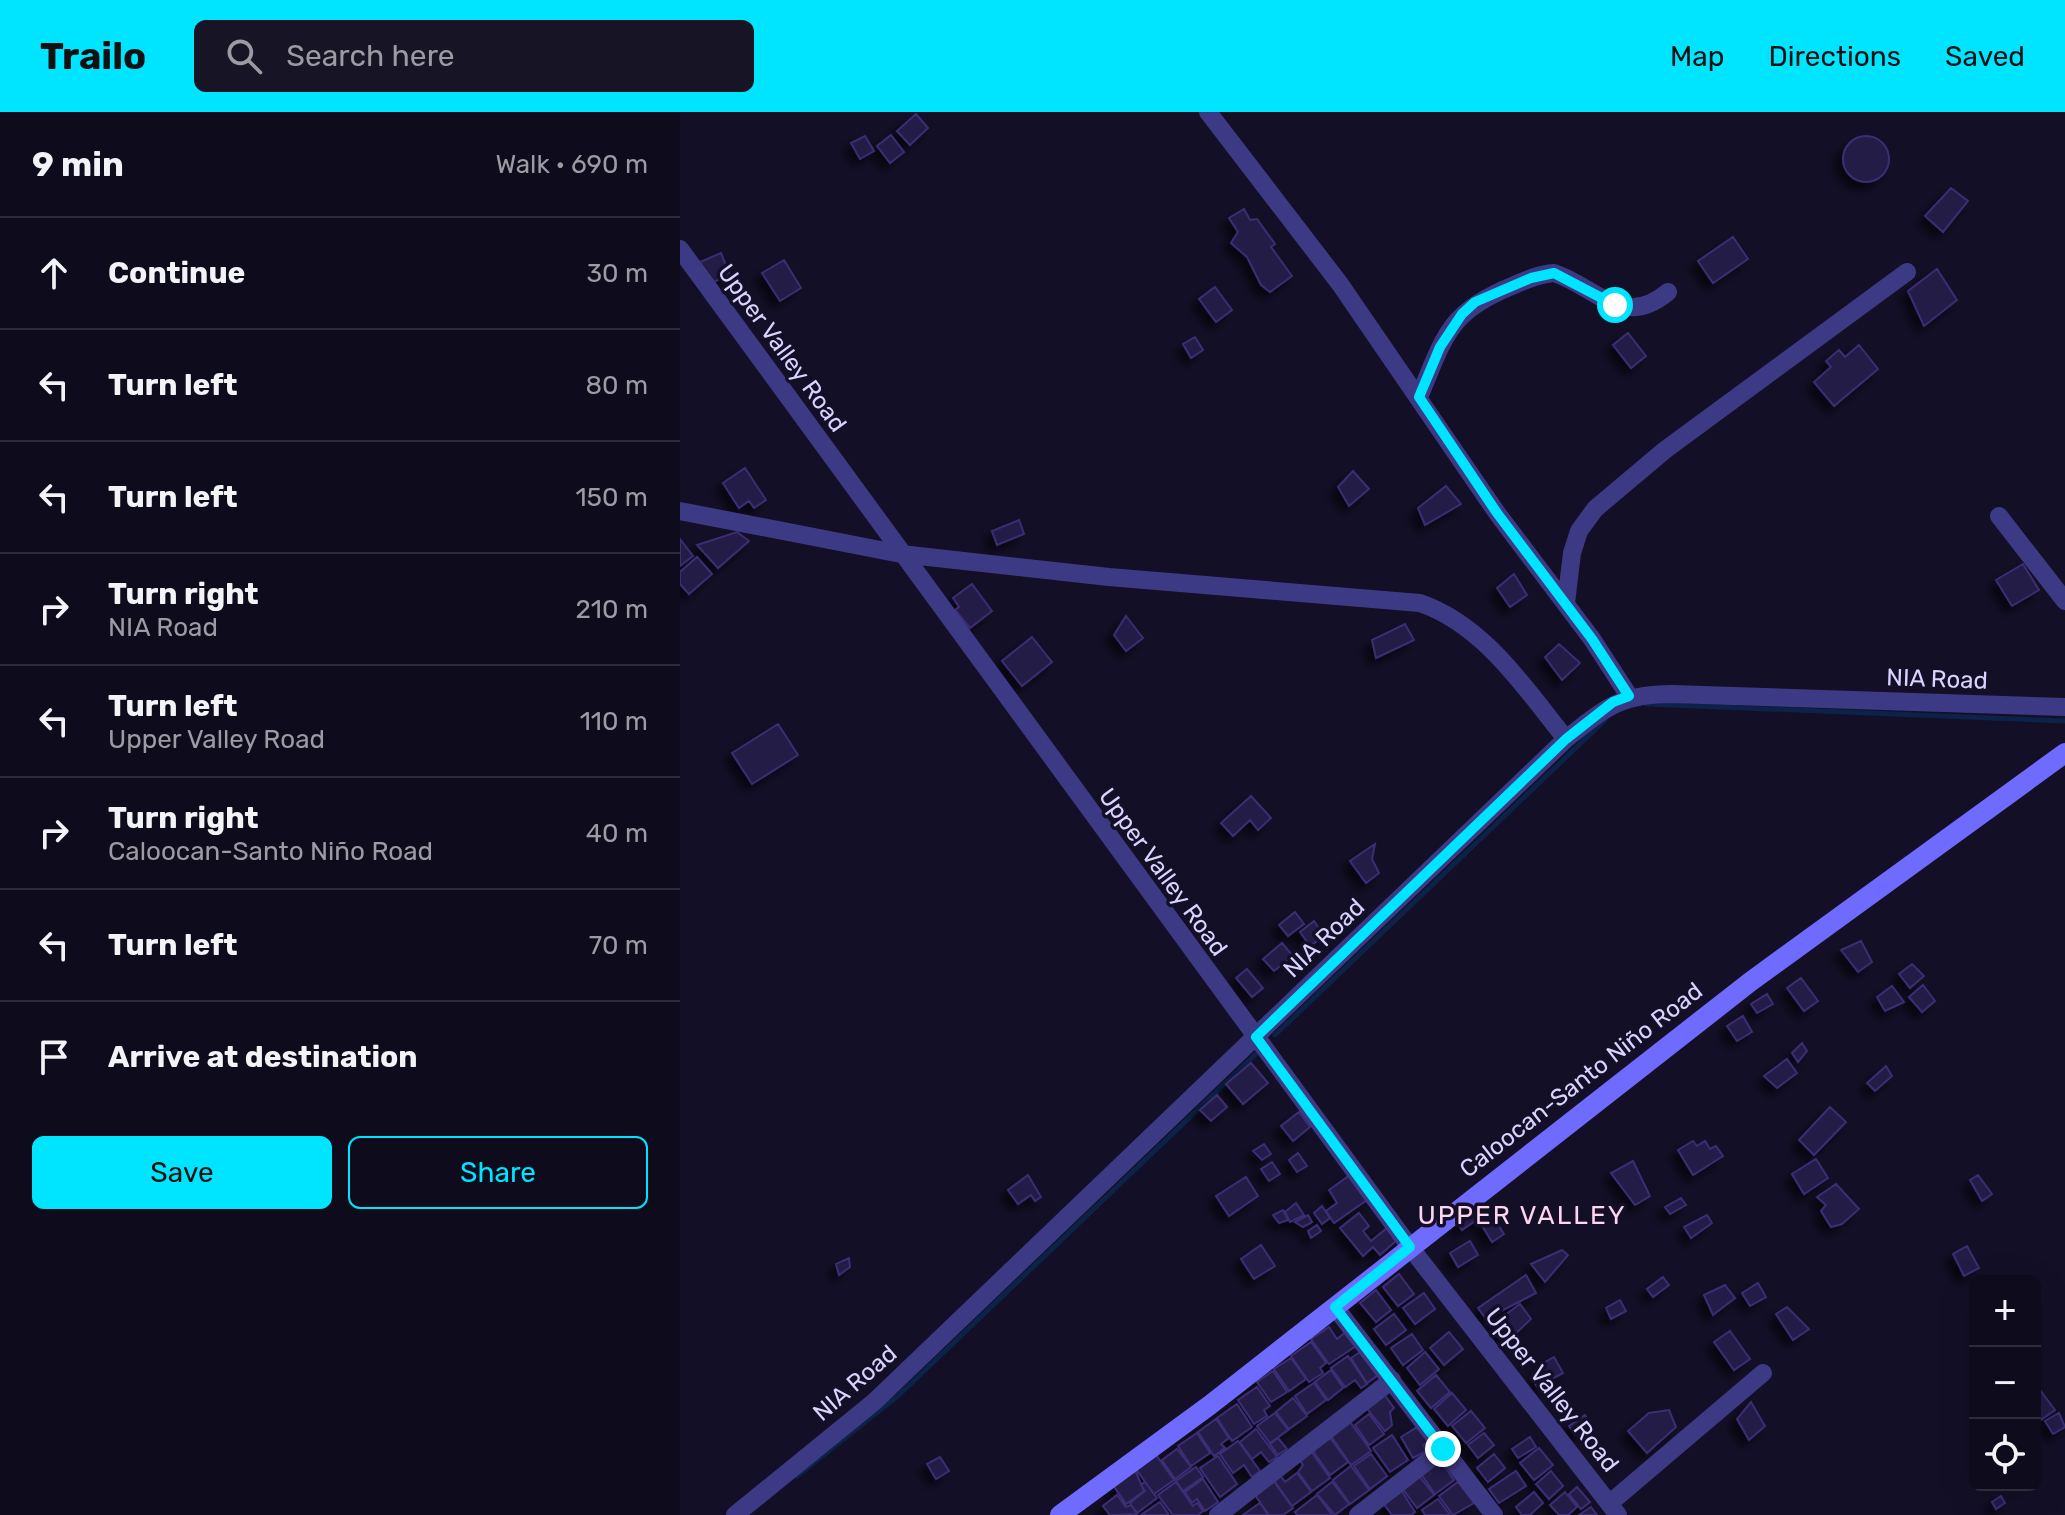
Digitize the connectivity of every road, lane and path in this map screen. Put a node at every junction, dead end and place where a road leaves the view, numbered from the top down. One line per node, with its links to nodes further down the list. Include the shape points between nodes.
1 (1208, 112): 5 (street)
2 (680, 249): 8 (street, Upper Valley Road)
3 (1907, 272): 10 (street, via 1665,450 1595,509 1572,553)
4 (1668, 292): 5 (street, via 1655,303 1629,308 1565,277 1545,274 1488,296 1452,327)
5 (1419, 397): 10 (street)
6 (680, 511): 8 (street)
7 (1999, 516): 9 (street)
8 (901, 554): 13 (street, via 1420,603 1486,643); 15 (street, Upper Valley Road)
9 (2065, 601)
10 (1566, 603): 11 (street)
11 (1629, 696): 12 (street, NIA Road); 13 (street, NIA Road, via 1613,702)
12 (2065, 707)
13 (1566, 739): 15 (street, NIA Road)
14 (2065, 753): 16 (street, Caloocan-Santo Niño Road, via 1750,982)
15 (1256, 1037): 16 (street, Upper Valley Road); 23 (street, NIA Road, via 874,1402)
16 (1410, 1247): 17 (street, Caloocan-Santo Niño Road); 21 (street, Upper Valley Road)
17 (1335, 1307): 19 (street); 24 (street, Caloocan-Santo Niño Road)
18 (1763, 1373): 21 (street)
19 (1392, 1380): 20 (street); 25 (street)
20 (1443, 1449): 22 (street); 26 (street)
21 (1614, 1509)
22 (1487, 1512)
23 (735, 1515)
24 (1060, 1515)
25 (1218, 1515)
26 (1358, 1515)

